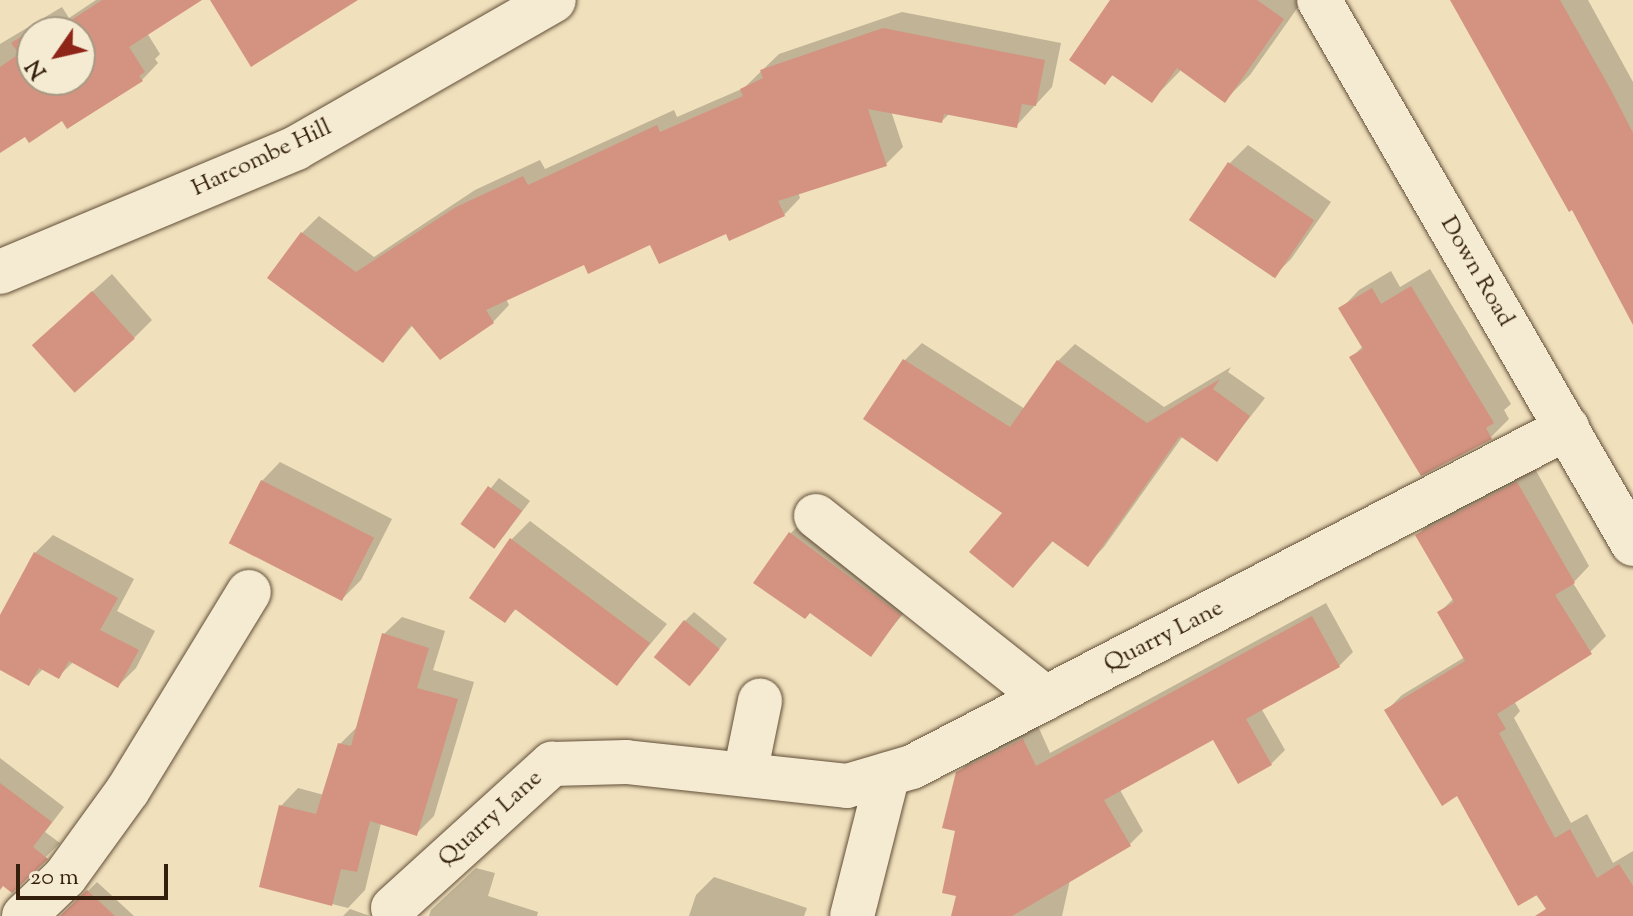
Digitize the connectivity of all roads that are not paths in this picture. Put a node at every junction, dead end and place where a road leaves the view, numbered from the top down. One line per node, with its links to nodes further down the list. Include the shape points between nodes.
1 (554, 0): 3 (street, Harcombe Hill, via 296,148)
2 (1319, 0): 4 (street, Down Road)
3 (0, 272)
4 (1567, 428): 6 (street, Down Road); 8 (street, Quarry Lane)
5 (816, 516): 8 (street)
6 (1633, 544)
7 (249, 592): 13 (street, via 128,790 65,877)
8 (1046, 698): 11 (street, Quarry Lane, via 912,767)
9 (760, 701): 10 (street)
10 (745, 774): 11 (street, Quarry Lane, via 847,786); 12 (street, Quarry Lane, via 626,762 552,764)
11 (888, 774): 14 (street)
12 (393, 908)
13 (24, 916)
14 (852, 916)

